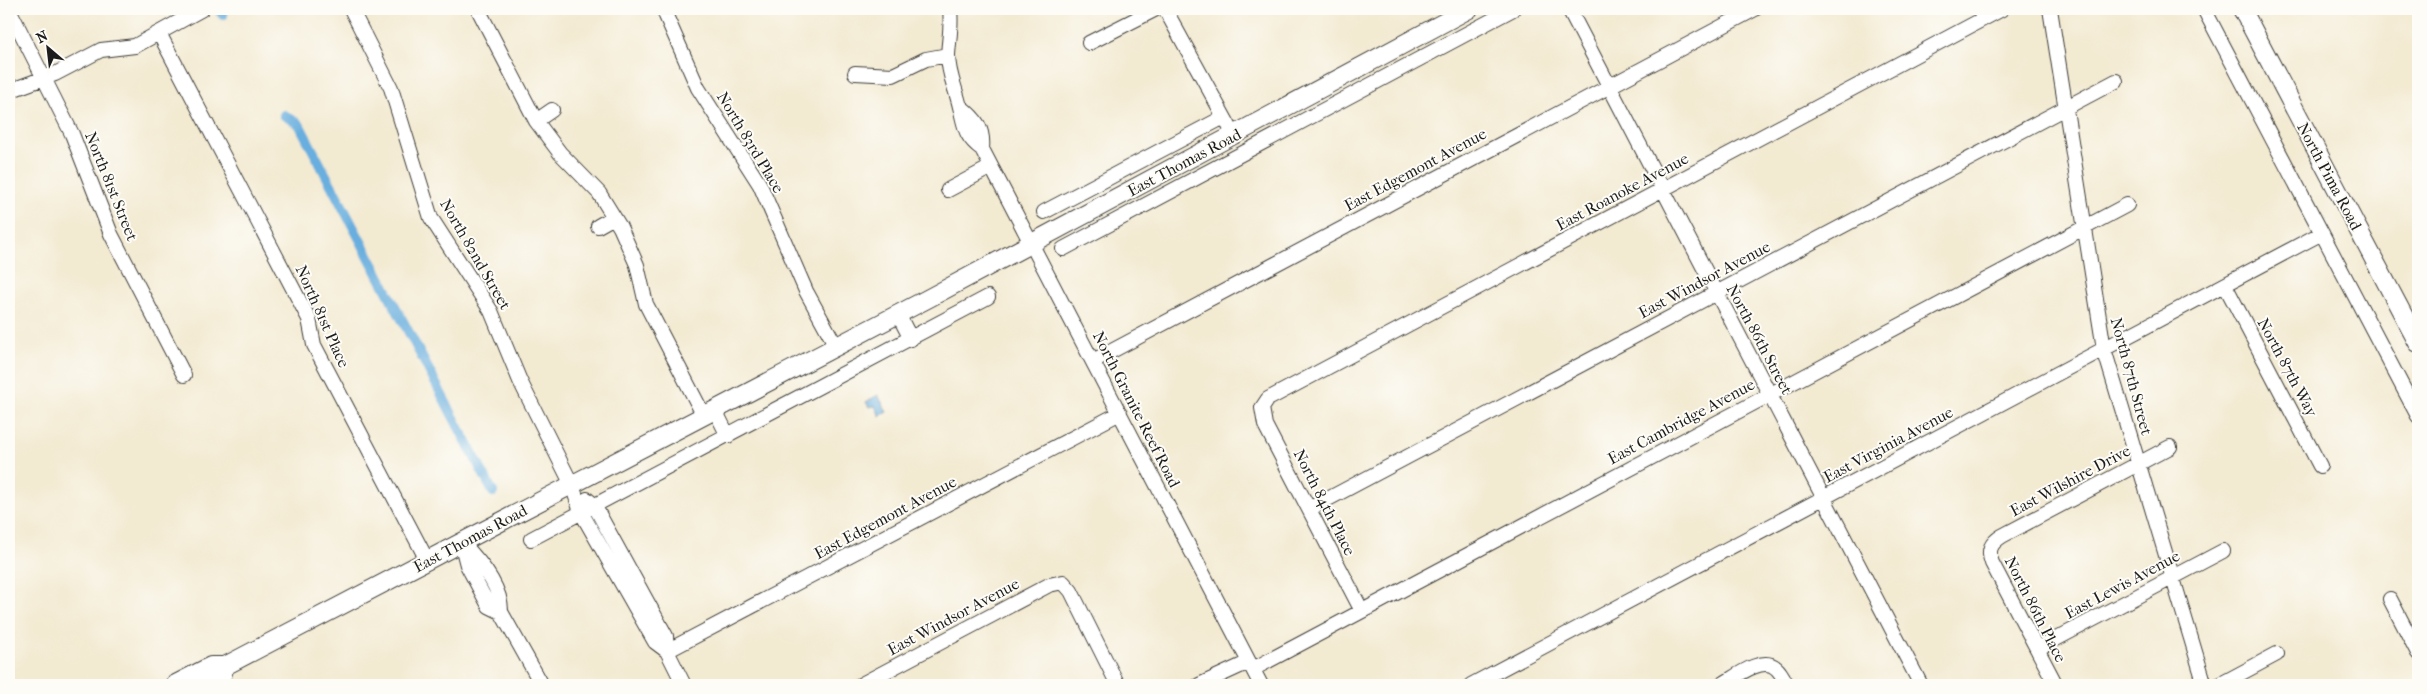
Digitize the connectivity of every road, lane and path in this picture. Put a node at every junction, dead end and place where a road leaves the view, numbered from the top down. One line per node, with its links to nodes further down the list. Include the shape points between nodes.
1 (202, 9): 17 (street)
2 (351, 9): 60 (street, North 82nd Street, via 391,88 432,218 491,310 520,381)
3 (478, 9): 28 (street)
4 (663, 9): 47 (street, North 83rd Place, via 698,88 760,185 806,291)
5 (950, 9): 19 (street, North Granite Reef Road, via 952,28)
6 (1156, 9): 18 (street)
7 (1165, 9): 27 (street)
8 (1469, 9): 29 (main road, East Thomas Road)
9 (1512, 9): 40 (street, East Thomas Road)
10 (1569, 9): 23 (street, North 86th Street)
11 (1754, 9): 23 (street, East Edgemont Avenue)
12 (2002, 9): 31 (street, East Roanoke Avenue)
13 (2050, 9): 25 (street, North 87th Street)
14 (2204, 9): 38 (street)
15 (2242, 9): 46 (main road, North Pima Road)
16 (9, 10): 21 (street, North 81st Street)
17 (159, 33): 21 (street, via 135,46 101,50); 69 (street, North 81st Place, via 309,319 314,346)
18 (1089, 43)
19 (948, 55): 20 (street, via 926,60 893,75); 30 (street, North Granite Reef Road, via 965,130 972,142 982,149)
20 (855, 73)
21 (45, 78): 24 (street); 50 (street, North 81st Street, via 82,156 105,220)
22 (2116, 81): 25 (street, East Windsor Avenue)
23 (1608, 86): 31 (street, North 86th Street); 49 (street, East Edgemont Avenue)
24 (9, 91)
25 (2066, 107): 37 (street, North 87th Street); 42 (street, East Windsor Avenue)
26 (552, 110): 28 (street)
27 (1224, 116): 29 (street); 34 (street, East Thomas Road)
28 (536, 121): 35 (street, via 560,153 599,193)
29 (1234, 135): 39 (main road, East Thomas Road)
30 (991, 167): 32 (street); 39 (street, North Granite Reef Road)
31 (1662, 189): 42 (street, North 86th Street); 52 (street, East Roanoke Avenue, via 1272,396)
32 (948, 190)
33 (2127, 205): 37 (street, East Cambridge Avenue)
34 (1044, 212)
35 (614, 217): 36 (street); 53 (street, via 635,260 646,304)
36 (598, 226)
37 (2084, 227): 48 (street, North 87th Street); 51 (street, East Cambridge Avenue)
38 (2322, 233): 41 (street, East Virginia Avenue); 55 (street)
39 (1031, 243): 44 (main road, East Thomas Road); 49 (street, North Granite Reef Road)
40 (1063, 248)
41 (2224, 285): 48 (street, East Virginia Avenue); 59 (street, North 87th Way)
42 (1716, 292): 51 (street, North 86th Street); 63 (street, East Windsor Avenue)
43 (988, 297): 45 (street, East Thomas Road)
44 (898, 314): 45 (street); 47 (main road, East Thomas Road)
45 (911, 339): 56 (street, East Thomas Road)
46 (2418, 343)
47 (836, 346): 53 (main road, East Thomas Road)
48 (2104, 349): 58 (street, North 87th Street); 61 (street, East Virginia Avenue)
49 (1093, 361): 54 (street, North Granite Reef Road)
50 (184, 375)
51 (1769, 394): 61 (street, North 86th Street); 72 (street, East Cambridge Avenue)
52 (1262, 408): 63 (street, North 84th Place, via 1265,425)
53 (709, 413): 56 (street); 60 (main road, East Thomas Road)
54 (1120, 413): 74 (street, East Edgemont Avenue); 78 (street, North Granite Reef Road)
55 (2418, 416)
56 (728, 436): 62 (street, East Thomas Road)
57 (2170, 448): 58 (street, East Wilshire Drive)
58 (2138, 464): 67 (street, East Wilshire Drive, via 2002,536); 70 (street, North 87th Street)
59 (2320, 466)
60 (572, 485): 62 (street, North 82nd Street); 64 (street, North 82nd Street); 66 (main road, East Thomas Road)
61 (1824, 498): 87 (street, East Virginia Avenue); 90 (street, North 86th Street)
62 (594, 506): 64 (street, East Thomas Road); 74 (street, North 82nd Street, via 666,636)
63 (1309, 509): 72 (street, North 84th Place)
64 (581, 512): 65 (street, East Thomas Road); 74 (street, North 82nd Street, via 655,642)
65 (531, 539)
66 (461, 542): 69 (main road, East Thomas Road); 81 (street, via 467,565 490,606 501,612)
67 (1990, 548): 73 (street, North 86th Place, via 1992,563)
68 (2223, 551): 70 (street, East Lewis Avenue)
69 (427, 560): 77 (main road, East Thomas Road)
70 (2172, 577): 73 (street, East Lewis Avenue); 92 (street, North 87th Street)
71 (2390, 599): 75 (street)
72 (1362, 611): 78 (street, East Cambridge Avenue)
73 (2037, 649): 91 (street, North 86th Place)
74 (667, 651): 82 (street, North 82nd Street)
75 (2418, 653)
76 (2277, 654): 93 (street)
77 (225, 666): 79 (main road, East Thomas Road, via 211,666); 80 (main road, East Thomas Road, via 221,679)
78 (1251, 666): 85 (street, East Cambridge Avenue); 86 (street, North Granite Reef Road)
79 (174, 685)
80 (208, 685)
81 (542, 685)
82 (684, 685)
83 (860, 685): 84 (street, East Windsor Avenue, via 1049,585 1064,582)
84 (1118, 685)
85 (1199, 685)
86 (1261, 685)
87 (1471, 685)
88 (1721, 685): 89 (street, via 1757,666 1770,664)
89 (1787, 685)
90 (1921, 685)
91 (2056, 685)
92 (2205, 685)
93 (2219, 685)

